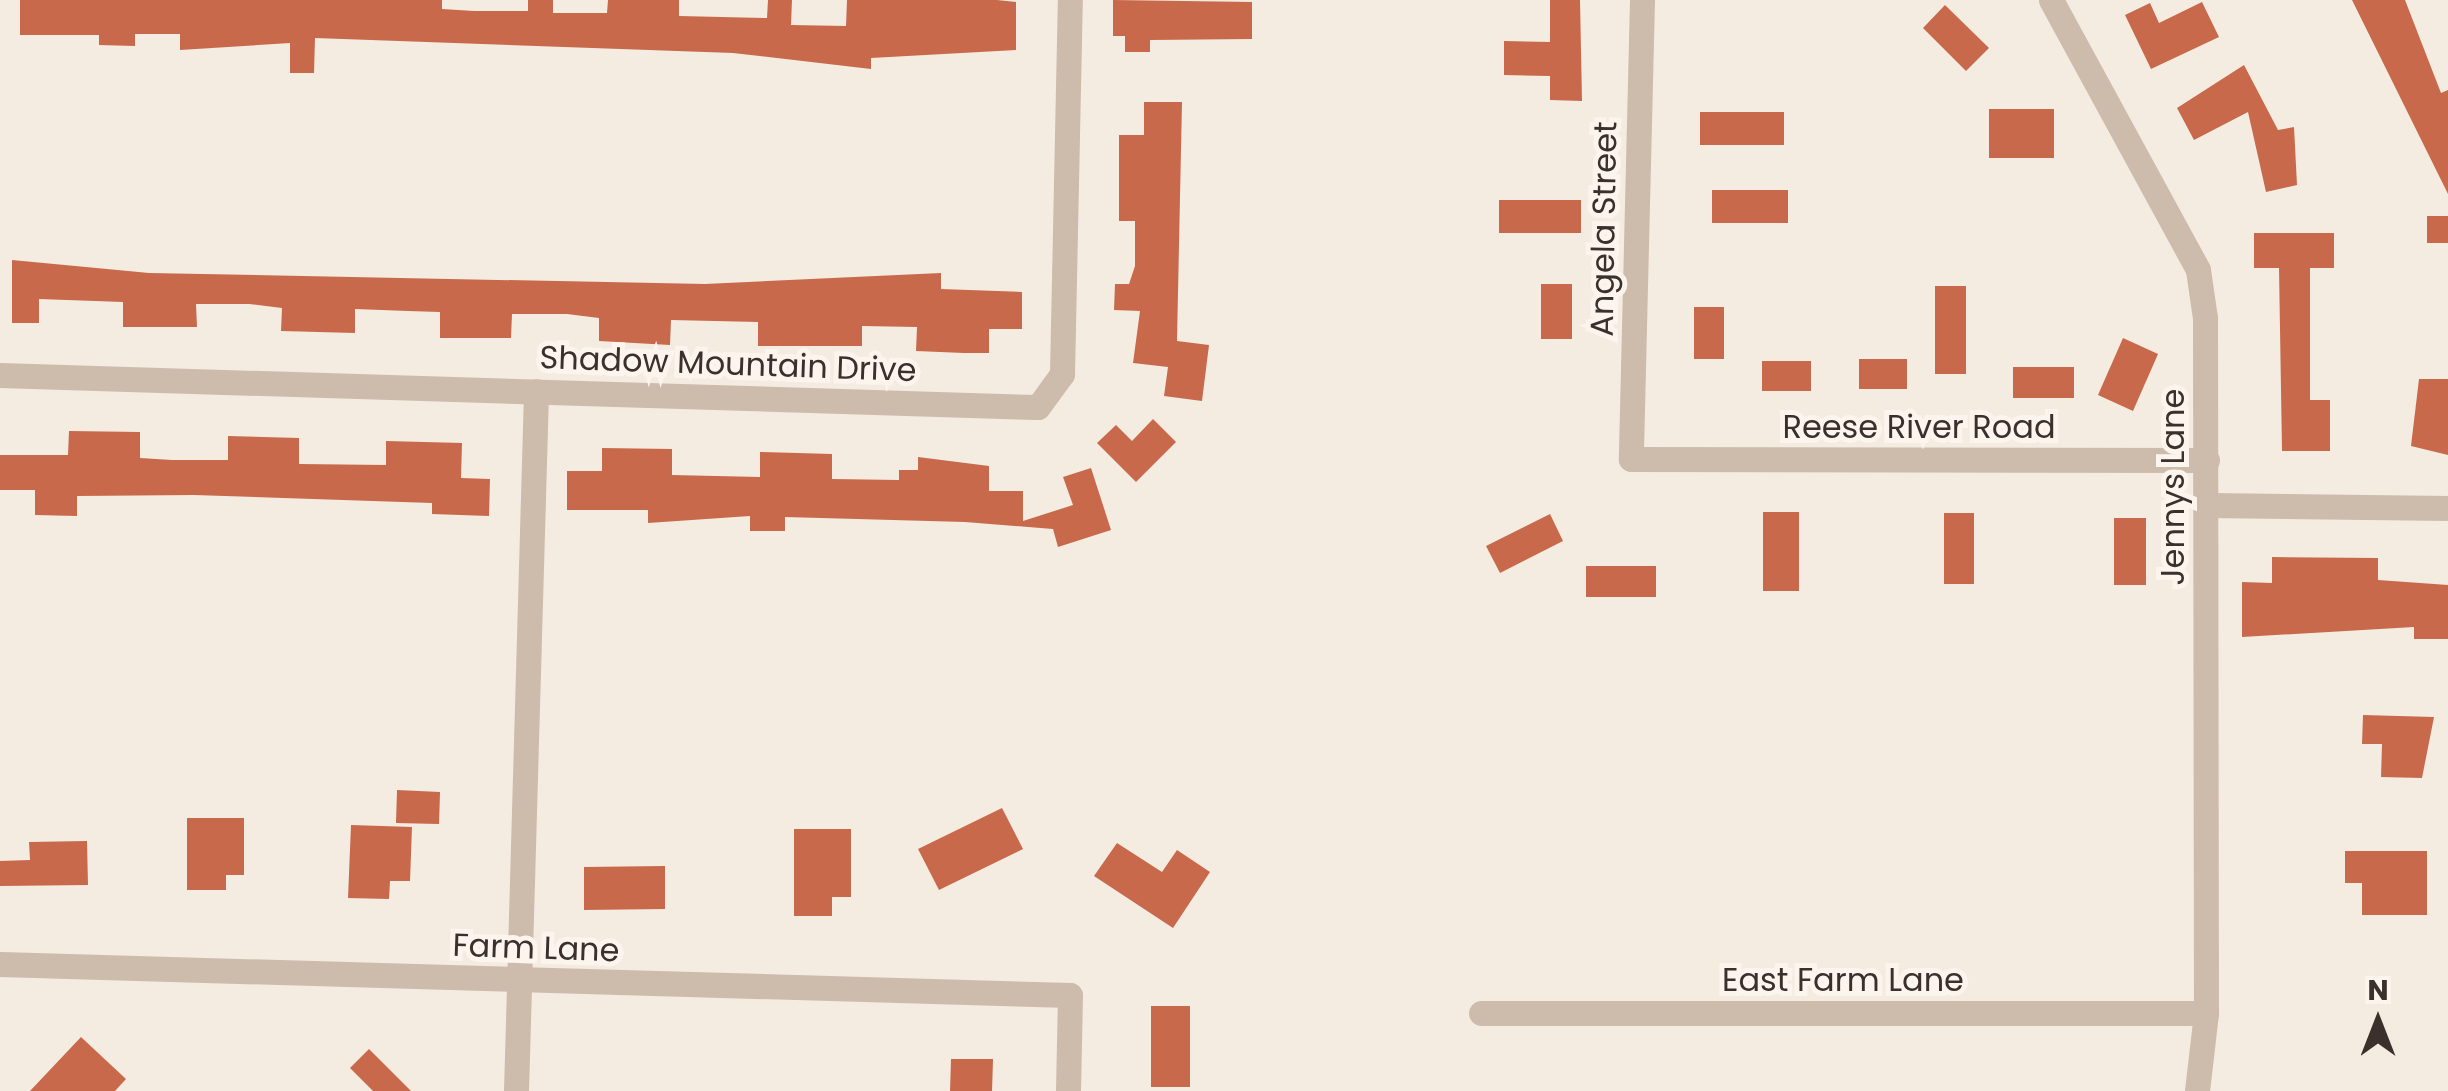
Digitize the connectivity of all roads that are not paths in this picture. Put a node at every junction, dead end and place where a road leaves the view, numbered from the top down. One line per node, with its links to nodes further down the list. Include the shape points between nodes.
1 (1070, 0): 5 (street, Shadow Mountain Drive, via 1062,374 1038,407)
2 (1642, 0): 6 (street, Angela Street)
3 (2051, 0): 7 (street, Jennys Lane, via 2198,270)
4 (0, 374): 5 (street, Shadow Mountain Drive)
5 (536, 391): 11 (street)
6 (1630, 459): 7 (street, Reese River Road)
7 (2207, 460): 8 (street, Jennys Lane)
8 (2207, 504): 9 (street); 13 (street, Jennys Lane)
9 (2448, 508)
10 (0, 964): 11 (street, Farm Lane)
11 (514, 980): 14 (street); 15 (street, Farm Lane, via 1070,995)
12 (1481, 1012): 13 (street, East Farm Lane)
13 (2206, 1012): 16 (street, Jennys Lane)
14 (516, 1091)
15 (1068, 1091)
16 (2196, 1091)

